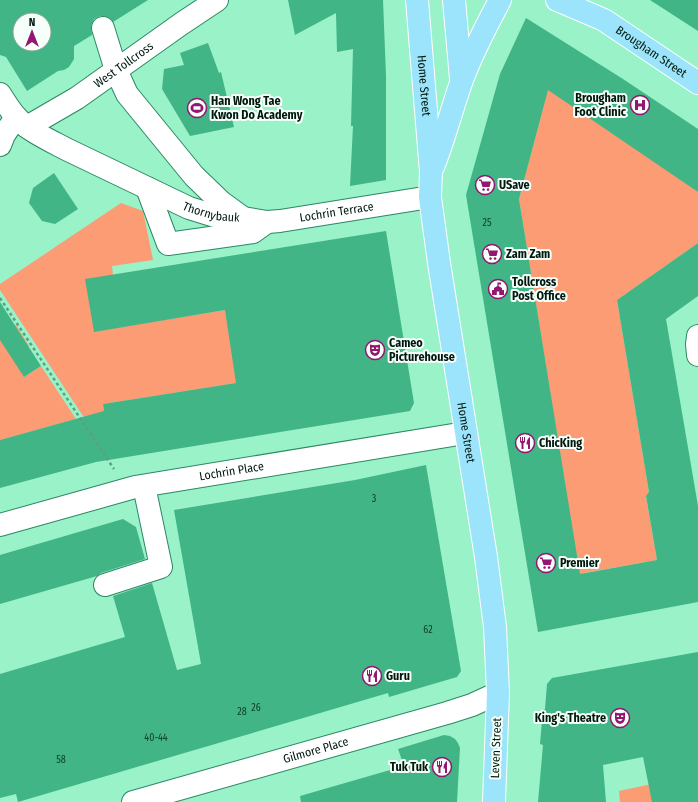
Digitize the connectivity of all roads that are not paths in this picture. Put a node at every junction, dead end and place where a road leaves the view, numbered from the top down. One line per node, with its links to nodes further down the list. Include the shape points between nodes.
1 (217, 0): 9 (street, West Tollcross)
2 (417, 0): 15 (main road, Home Street)
3 (454, 0): 10 (main road, Home Street)
4 (500, 0): 10 (main road, Home Street)
5 (557, 0): 7 (main road, Brougham Street)
6 (585, 0): 7 (main road, Brougham Street)
7 (604, 20): 11 (main road, Brougham Street)
8 (103, 28): 9 (street, Thornybauk)
9 (116, 70): 13 (street, West Tollcross, via 77,98); 18 (street, Thornybauk, via 127,94 194,176)
10 (461, 82): 15 (main road, Home Street)
11 (698, 83)
12 (0, 94): 13 (street)
13 (21, 122): 14 (street, West Tollcross, via 4,135); 16 (street, Thornybauk, via 66,149)
14 (0, 145)
15 (431, 172): 17 (main road, Home Street)
16 (147, 188): 18 (street, Thornybauk, via 189,208 215,216); 19 (street, via 168,244 253,232)
17 (430, 197): 19 (street, Lochrin Terrace); 22 (main road, Home Street)
18 (242, 218): 19 (street, Lochrin Terrace)
19 (267, 222)
20 (698, 336): 21 (street)
21 (698, 355)
22 (465, 433): 23 (street, Lochrin Place); 26 (main road, Home Street, via 494,619)
23 (136, 487): 24 (street, Lochrin Place); 25 (street, via 161,567)
24 (0, 525)
25 (105, 585)
26 (498, 693): 27 (street, Gilmore Place, via 447,713); 28 (main road, Leven Street)
27 (133, 802)
28 (494, 802)

